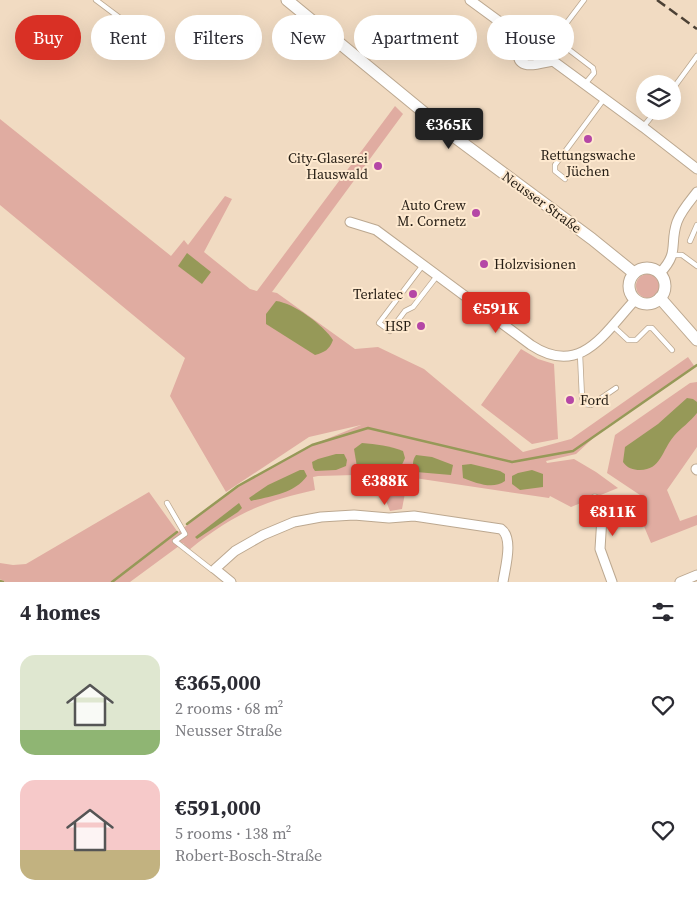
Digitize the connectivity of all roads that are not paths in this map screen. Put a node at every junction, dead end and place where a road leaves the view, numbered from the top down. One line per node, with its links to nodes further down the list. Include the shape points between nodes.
1 (96, 0): 5 (lane)
2 (287, 0): 26 (main road, Neusser Straße, via 444,129)
3 (584, 0): 7 (lane)
4 (473, 1): 6 (street)
5 (116, 15)
6 (492, 15)
7 (573, 15)
8 (574, 53): 13 (lane, via 593,68 594,73)
9 (697, 56): 12 (lane)
10 (519, 60): 11 (street, via 531,65)
11 (553, 61): 13 (street)
12 (681, 78)
13 (585, 84): 14 (street)
14 (604, 99): 16 (street); 18 (lane, via 555,165 555,171)
15 (649, 120): 16 (lane)
16 (643, 128): 17 (street)
17 (697, 169)
18 (565, 179)
19 (697, 192): 23 (street, via 678,219)
20 (350, 222): 24 (street, via 376,230)
21 (697, 225): 22 (lane)
22 (690, 241)
23 (673, 255): 25 (lane, via 682,255); 27 (street)
24 (424, 264): 28 (street); 28 (lane, via 379,323 384,327 390,331)
25 (697, 266)
26 (634, 273): 27 (main road, via 647,267); 30 (main road, via 629,286)
27 (660, 273): 29 (main road, via 665,286)
28 (438, 275): 34 (street, via 543,352 562,357)
29 (660, 298): 30 (main road, via 646,304); 32 (main road)
30 (636, 300): 31 (street)
31 (613, 326): 33 (lane, via 628,340 636,340 652,328); 34 (street)
32 (697, 340)
33 (672, 350)
34 (580, 354): 35 (lane, via 584,404 591,405)
35 (616, 388)
36 (595, 500): 42 (street, via 602,517 600,549)
37 (168, 503): 38 (lane, via 185,534 176,542)
38 (215, 570): 40 (street); 41 (street, via 246,544 300,520 335,515 414,516 502,530 508,542)
39 (697, 575): 43 (street)
40 (231, 582)
41 (503, 582)
42 (612, 582)
43 (680, 582)

